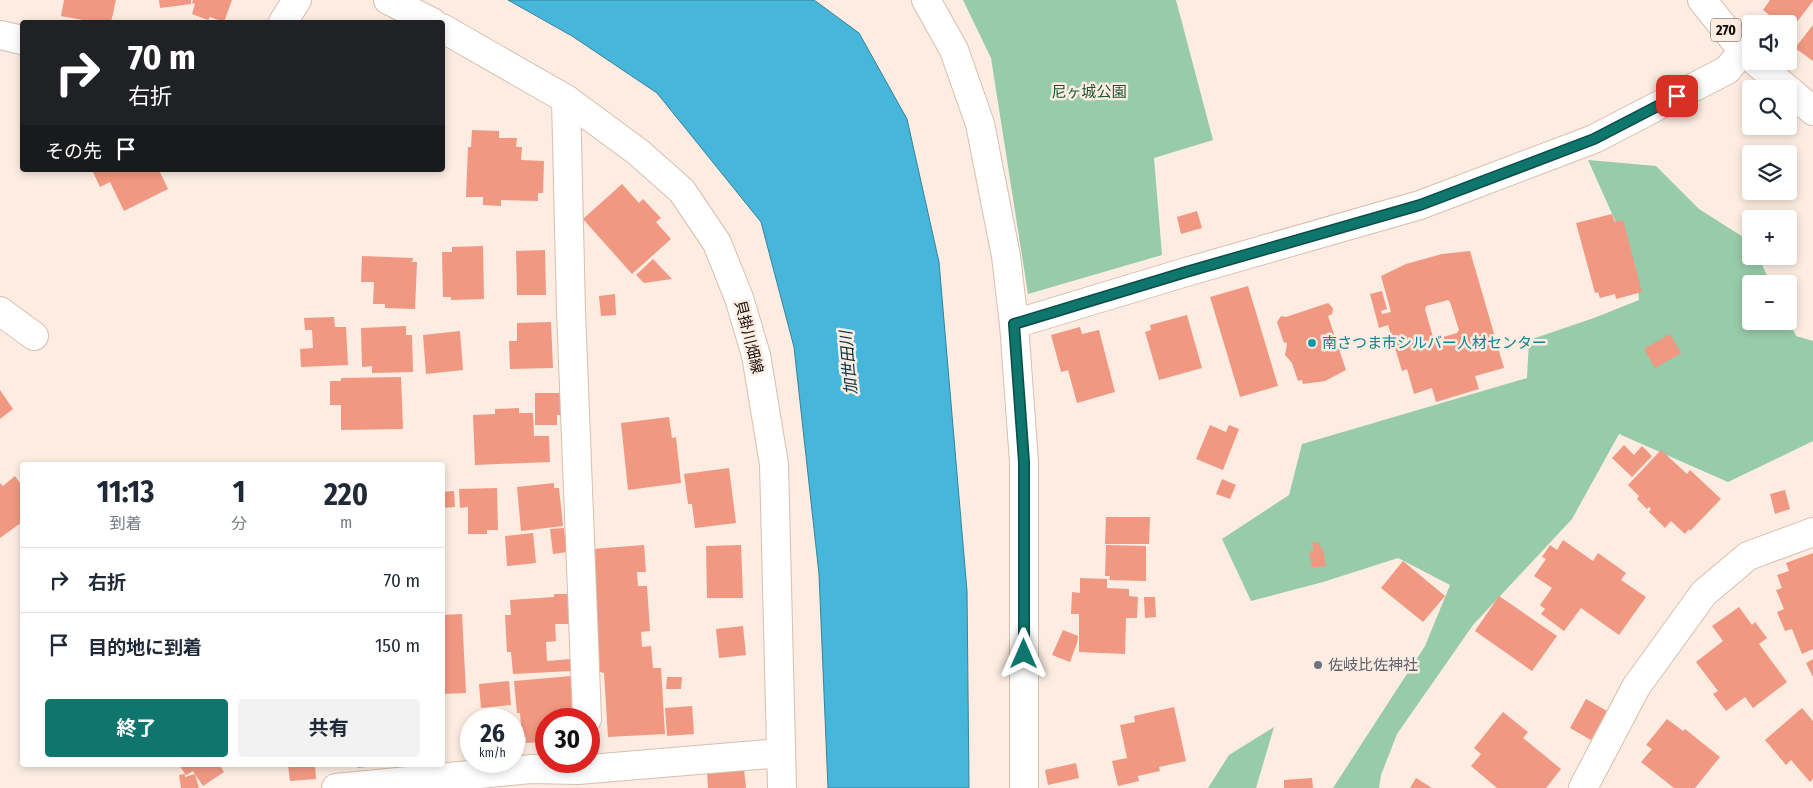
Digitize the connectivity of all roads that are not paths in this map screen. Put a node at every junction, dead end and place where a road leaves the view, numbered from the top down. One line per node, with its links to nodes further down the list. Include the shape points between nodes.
1 (296, 0): 5 (main road)
2 (388, 0): 6 (main road)
3 (926, 0): 18 (main road, via 954,50 980,124 1006,256)
4 (1702, 0): 10 (main road, 270)
5 (284, 20)
6 (428, 20)
7 (445, 30): 15 (main road, 貝掛川畑線)
8 (0, 35): 9 (main road)
9 (20, 40)
10 (1742, 48)
11 (1742, 62): 18 (main road, via 1594,139 1420,205)
12 (1765, 70): 13 (main road, 270)
13 (1776, 80)
14 (1797, 98): 16 (main road, 270)
15 (566, 99): 21 (main road); 22 (main road, 貝掛川畑線, via 638,152 682,191 717,243 739,298 756,355 774,464)
16 (1813, 111)
17 (0, 310): 19 (main road)
18 (1014, 324): 27 (main road, via 1024,462)
19 (34, 336)
20 (1813, 532): 28 (main road, via 1748,556 1704,593 1636,687)
21 (587, 708)
22 (781, 753): 24 (main road); 26 (main road, 貝掛川畑線)
23 (535, 769): 25 (main road)
24 (600, 771)
25 (336, 788)
26 (782, 788)
27 (1024, 788)
28 (1583, 788)

